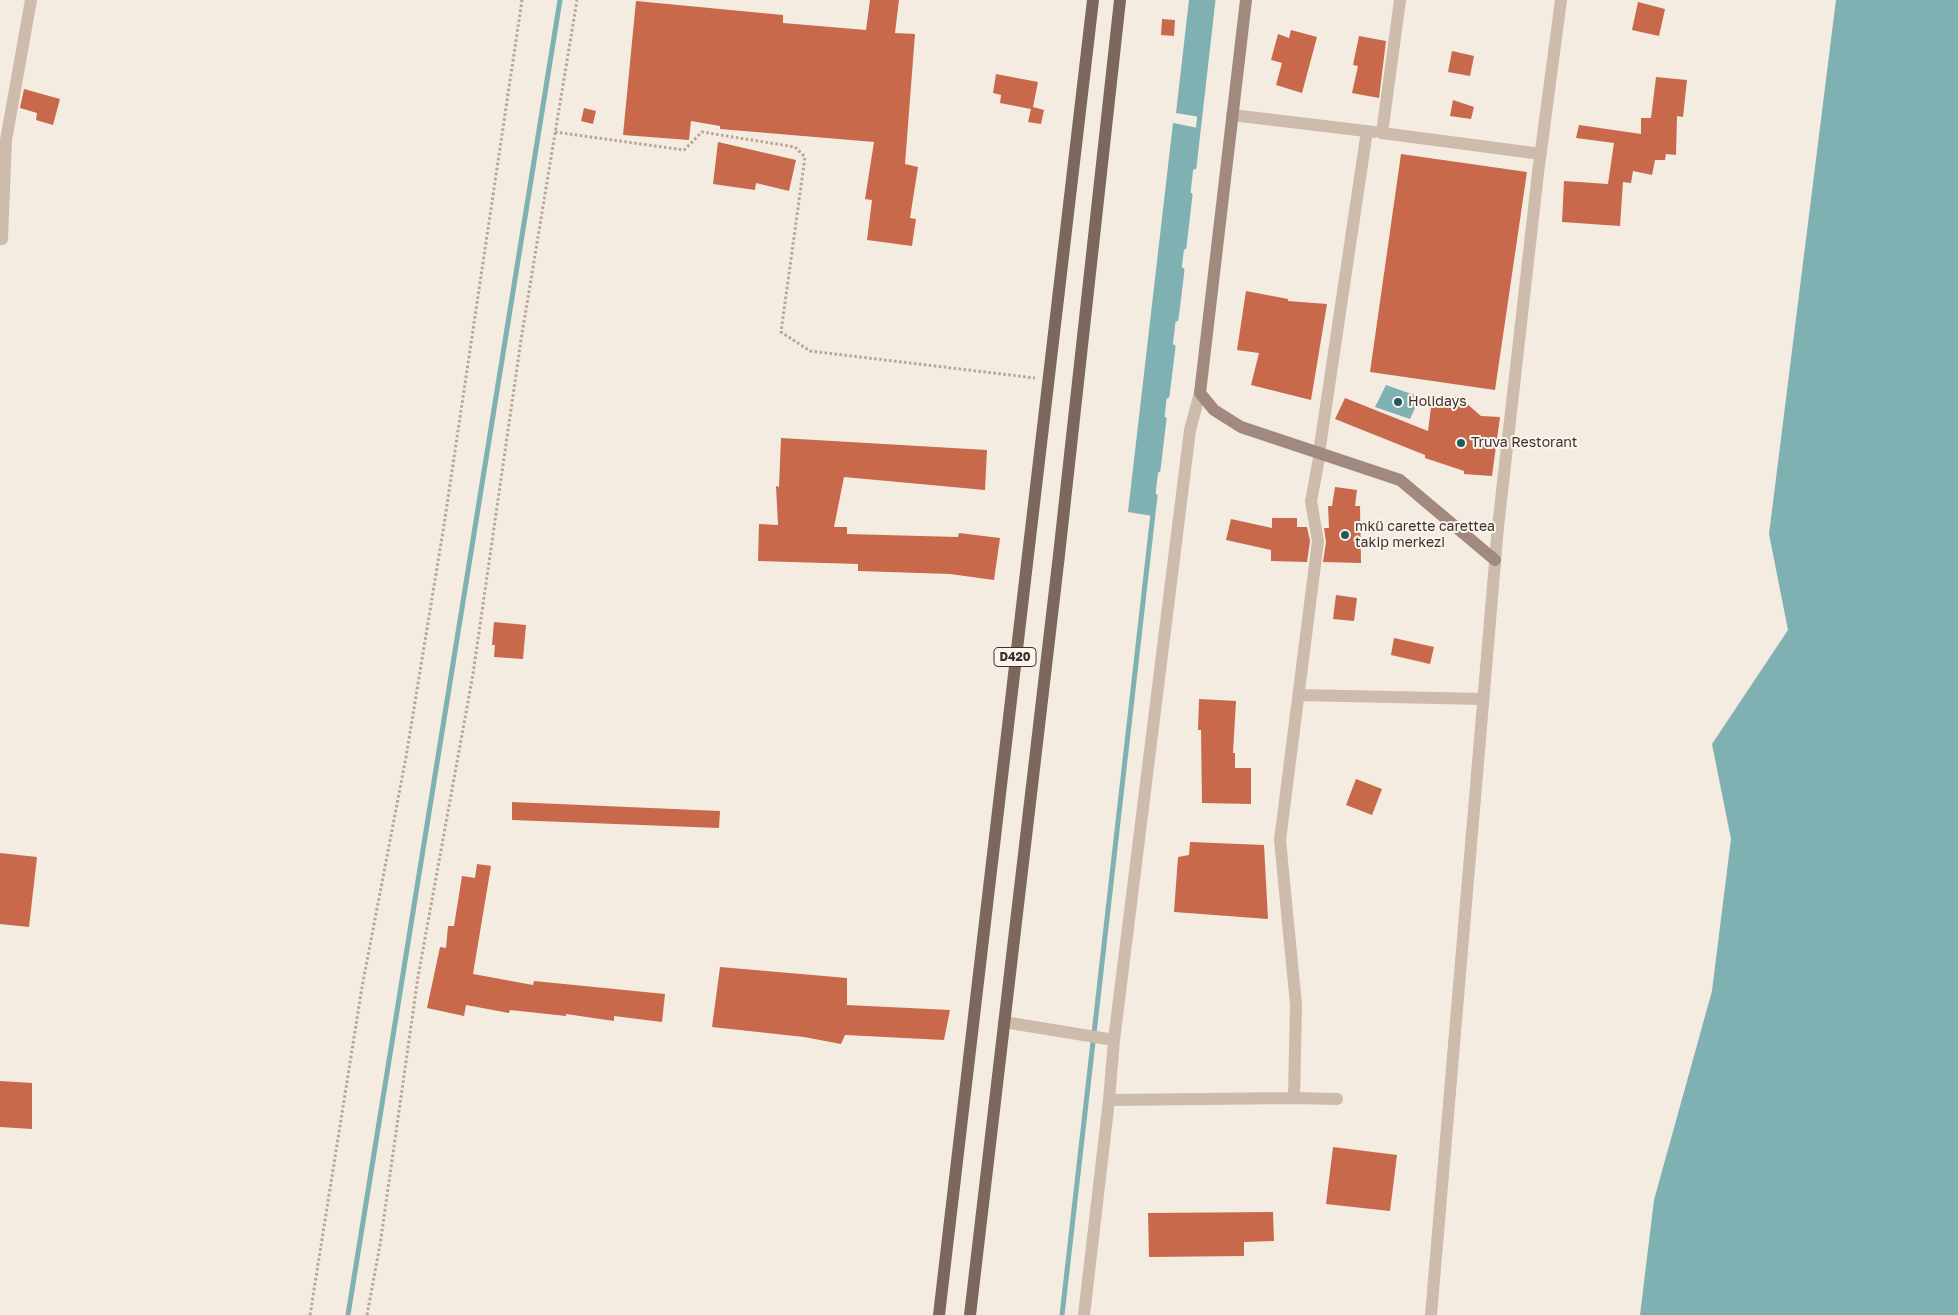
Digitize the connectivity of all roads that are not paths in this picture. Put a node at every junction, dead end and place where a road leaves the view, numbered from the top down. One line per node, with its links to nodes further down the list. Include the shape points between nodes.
1 (31, 0): 11 (street, via 6,140)
2 (1093, 0): 22 (main road, D420)
3 (1120, 0): 17 (main road, D420)
4 (1246, 0): 7 (street)
5 (1400, 0): 9 (street)
6 (1561, 0): 10 (street)
7 (1232, 115): 8 (street); 12 (street)
8 (1367, 132): 9 (street); 13 (street)
9 (1382, 133): 10 (street)
10 (1541, 154): 14 (street)
11 (2, 239)
12 (1200, 393): 13 (street, via 1214,410 1241,427); 18 (street, via 1190,430)
13 (1319, 453): 14 (street, via 1400,480); 15 (street, via 1311,501 1318,541)
14 (1495, 560): 16 (street)
15 (1299, 695): 16 (street); 19 (street, via 1280,840 1296,1005)
16 (1484, 699): 25 (street)
17 (1004, 1022): 18 (street); 23 (main road, D420)
18 (1114, 1040): 21 (street)
19 (1294, 1098): 20 (street); 21 (street)
20 (1336, 1099)
21 (1109, 1100): 24 (street)
22 (939, 1315)
23 (970, 1315)
24 (1084, 1315)
25 (1432, 1315)

